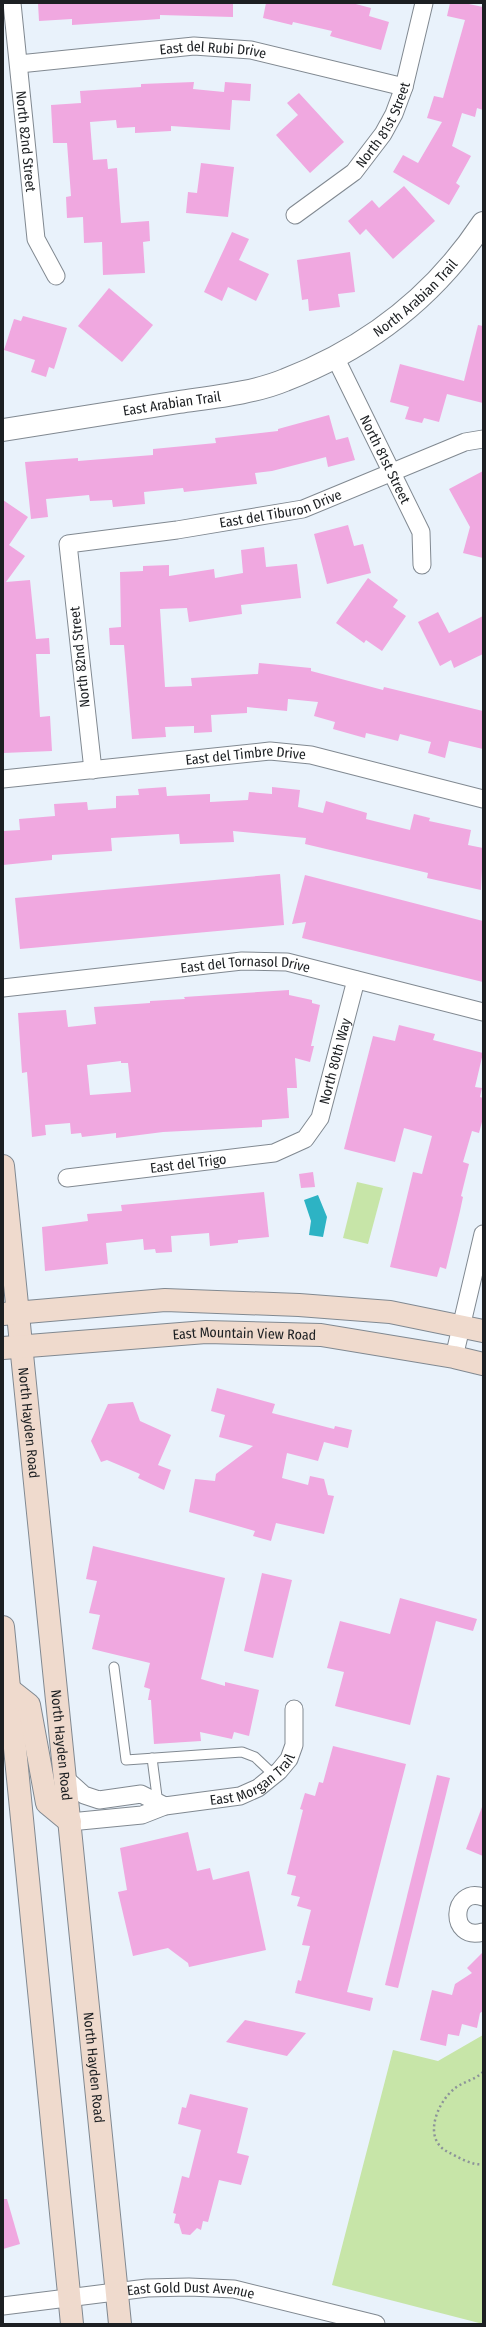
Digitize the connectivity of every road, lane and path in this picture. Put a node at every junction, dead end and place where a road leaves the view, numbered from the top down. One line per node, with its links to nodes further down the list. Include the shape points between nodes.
1 (12, 3): 3 (street, North 82nd Street)
2 (424, 3): 4 (street, North 81st Street)
3 (19, 64): 4 (street, East del Rubi Drive, via 194,46 251,50); 7 (street, North 82nd Street, via 36,240)
4 (404, 87): 5 (street, North 81st Street, via 383,134 354,172)
5 (295, 215)
6 (483, 223): 8 (street, North Arabian Trail, via 473,239 429,291 407,311)
7 (56, 276)
8 (335, 358): 9 (street, East Arabian Trail, via 284,381 229,394); 11 (street, North 81st Street)
9 (3, 430)
10 (483, 439): 11 (street, East del Tiburon Drive, via 465,442)
11 (392, 474): 12 (street, East del Tiburon Drive, via 302,510); 13 (street, North 81st Street, via 421,532)
12 (68, 544): 14 (street, North 82nd Street)
13 (422, 565)
14 (93, 770): 15 (street, East del Timbre Drive); 16 (street, East del Timbre Drive, via 270,751 311,755)
15 (3, 779)
16 (483, 799)
17 (356, 980): 18 (street, East del Tornasol Drive, via 287,962 242,961); 19 (street, East del Tornasol Drive); 20 (street, North 80th Way, via 320,1118)
18 (3, 988)
19 (483, 1012)
20 (305, 1138): 22 (street, East del Trigo, via 274,1153)
21 (3, 1166): 24 (main road, North Hayden Road)
22 (67, 1178)
23 (483, 1234): 25 (street)
24 (11, 1313): 25 (main road, East Mountain View Road, via 166,1300 299,1305 390,1312); 26 (main road, North Hayden Road)
25 (473, 1329): 27 (street)
26 (13, 1347): 27 (main road, East Mountain View Road, via 206,1332 321,1335); 35 (main road, North Hayden Road)
27 (454, 1357): 28 (main road, East Mountain View Road)
28 (483, 1364)
29 (3, 1627): 31 (main road)
30 (114, 1667): 33 (lane, via 126,1760)
31 (10, 1690): 37 (main road, via 29,1705 47,1803); 43 (main road)
32 (294, 1709): 34 (street, East Morgan Trail, via 294,1745 289,1759)
33 (152, 1758): 34 (lane, via 242,1752 255,1757); 36 (lane)
34 (274, 1775): 36 (street, East Morgan Trail, via 258,1788 240,1796)
35 (66, 1778): 36 (street, via 84,1795 99,1800 141,1794); 37 (main road, North Hayden Road)
36 (160, 1805): 37 (street, East Morgan Trail, via 142,1815)
37 (70, 1822): 42 (main road, North Hayden Road)
38 (483, 1897): 39 (street, via 466,1898 458,1907 457,1915 464,1929)
39 (483, 1932)
40 (483, 2072): 41 (path, via 454,2089 441,2105 434,2120 435,2136 445,2151 465,2160)
41 (483, 2164)
42 (116, 2292): 43 (street, East Gold Dust Avenue); 46 (main road, North Hayden Road); 47 (street, East Gold Dust Avenue, via 189,2287 234,2290)
43 (69, 2298): 44 (street, East Gold Dust Avenue); 45 (main road)
44 (3, 2306)
45 (72, 2324)
46 (120, 2324)
47 (376, 2324)

